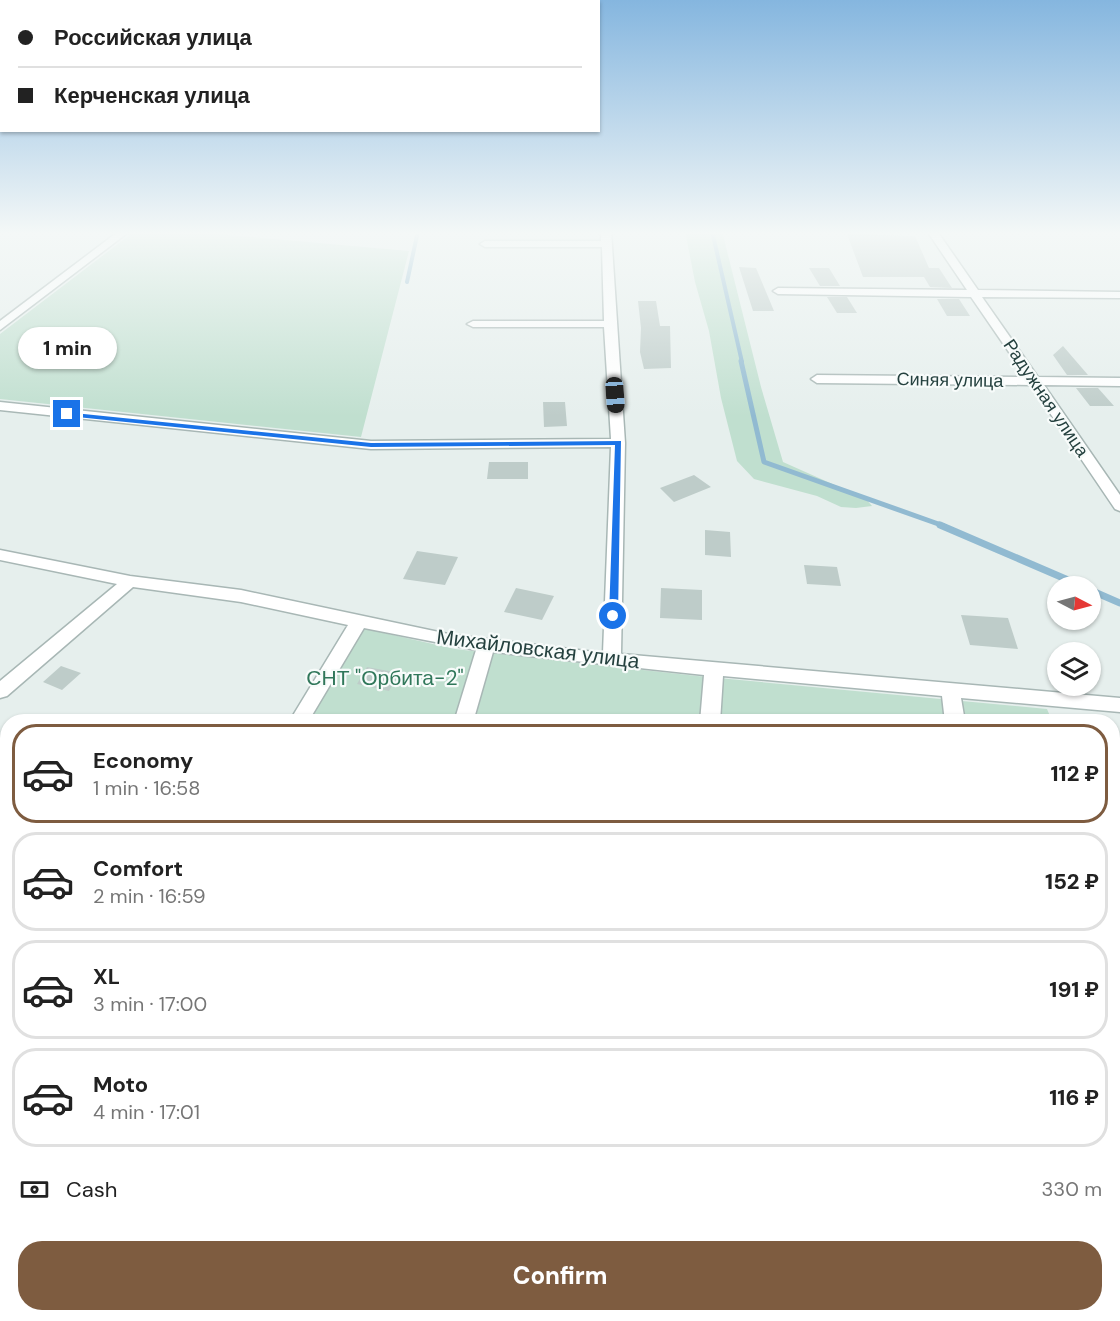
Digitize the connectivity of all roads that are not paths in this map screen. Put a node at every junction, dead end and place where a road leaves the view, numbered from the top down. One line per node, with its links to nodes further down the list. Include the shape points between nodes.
1 (45, 293): 8 (street)
2 (609, 293): 7 (street)
3 (886, 293): 4 (street)
4 (975, 294): 5 (street); 10 (street, Радужная улица)
5 (1120, 295)
6 (473, 324): 7 (street)
7 (610, 324): 13 (street)
8 (0, 327)
9 (817, 379): 10 (street, Синяя улица)
10 (1035, 381): 11 (street, Синяя улица); 14 (street, Радужная улица)
11 (1120, 382)
12 (0, 406): 13 (street, via 371,445)
13 (618, 443): 20 (street)
14 (1114, 489): 15 (street, Радужная улица)
15 (1120, 506)
16 (0, 555): 17 (street, Михайловская улица)
17 (130, 581): 18 (street, Михайловская улица, via 240,596); 23 (street)
18 (359, 621): 19 (street, Михайловская улица); 25 (street)
19 (486, 645): 20 (street, Михайловская улица); 26 (street)
20 (612, 660): 21 (street, Михайловская улица)
21 (714, 669): 22 (street, Михайловская улица); 27 (street)
22 (950, 689): 24 (street, Михайловская улица); 28 (street)
23 (0, 691)
24 (1120, 705)
25 (303, 714)
26 (465, 714)
27 (711, 714)
28 (954, 714)

